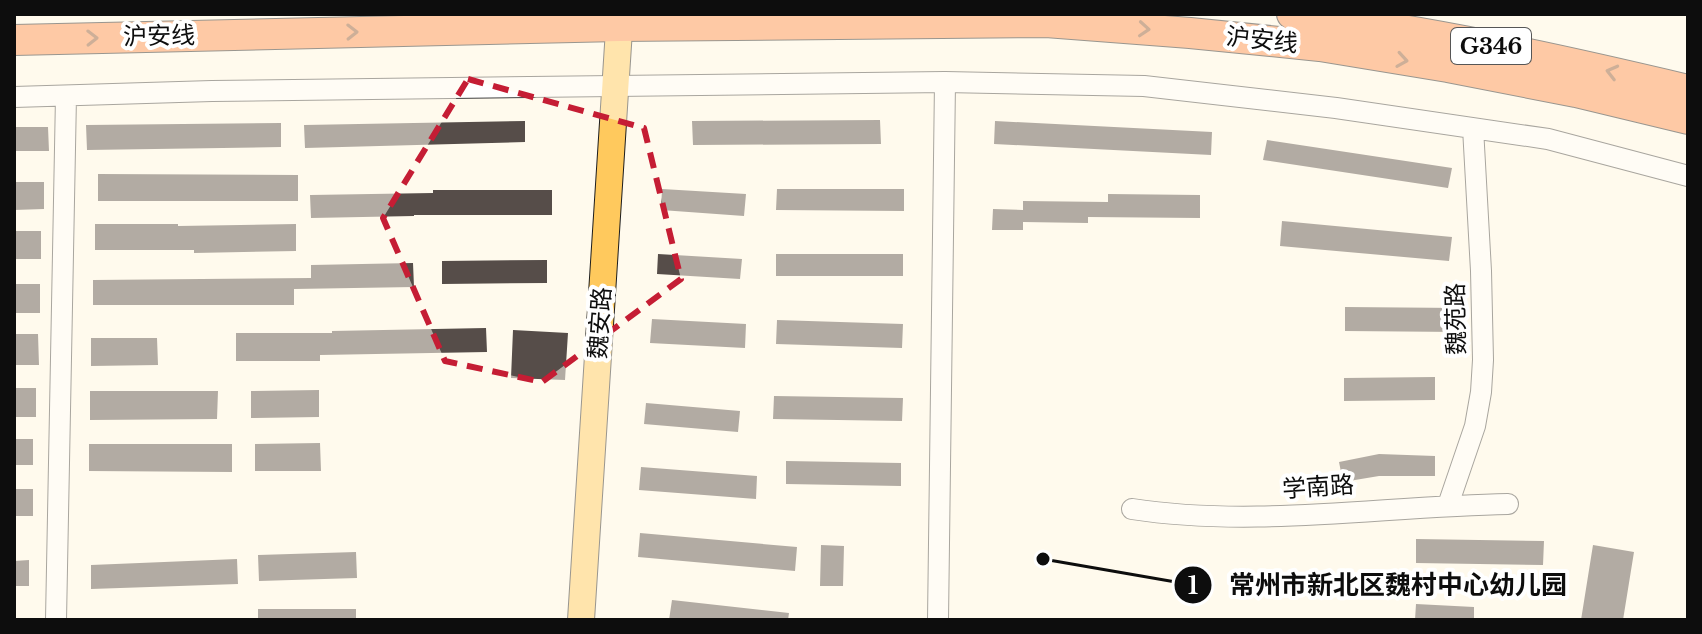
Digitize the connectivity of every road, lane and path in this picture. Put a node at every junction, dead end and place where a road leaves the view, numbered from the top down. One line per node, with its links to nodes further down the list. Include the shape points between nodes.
1 (1292, 14): 6 (highway, 沪安线 / G346, one-way to 1, via 1451,37)
2 (619, 20): 3 (highway, 沪安线 / G346, one-way to 2); 5 (main road, 魏安路); 9 (highway, 沪安线 / G346, one-way to 9, via 1046,22 1190,33 1320,46 1448,67)
3 (14, 40)
4 (945, 82): 5 (street); 10 (street, via 1144,86); 17 (street)
5 (615, 86): 7 (street); 16 (main road, 魏安路)
6 (1688, 90)
7 (66, 96): 8 (street); 15 (street)
8 (14, 97)
9 (1688, 119)
10 (1473, 128): 11 (street, via 1548,139); 13 (street, 魏苑路, via 1481,392)
11 (1688, 176)
12 (1508, 504): 13 (street, 学南路)
13 (1448, 505): 14 (street, 学南路, via 1213,517)
14 (1132, 509)
15 (56, 620)
16 (581, 620)
17 (938, 620)

